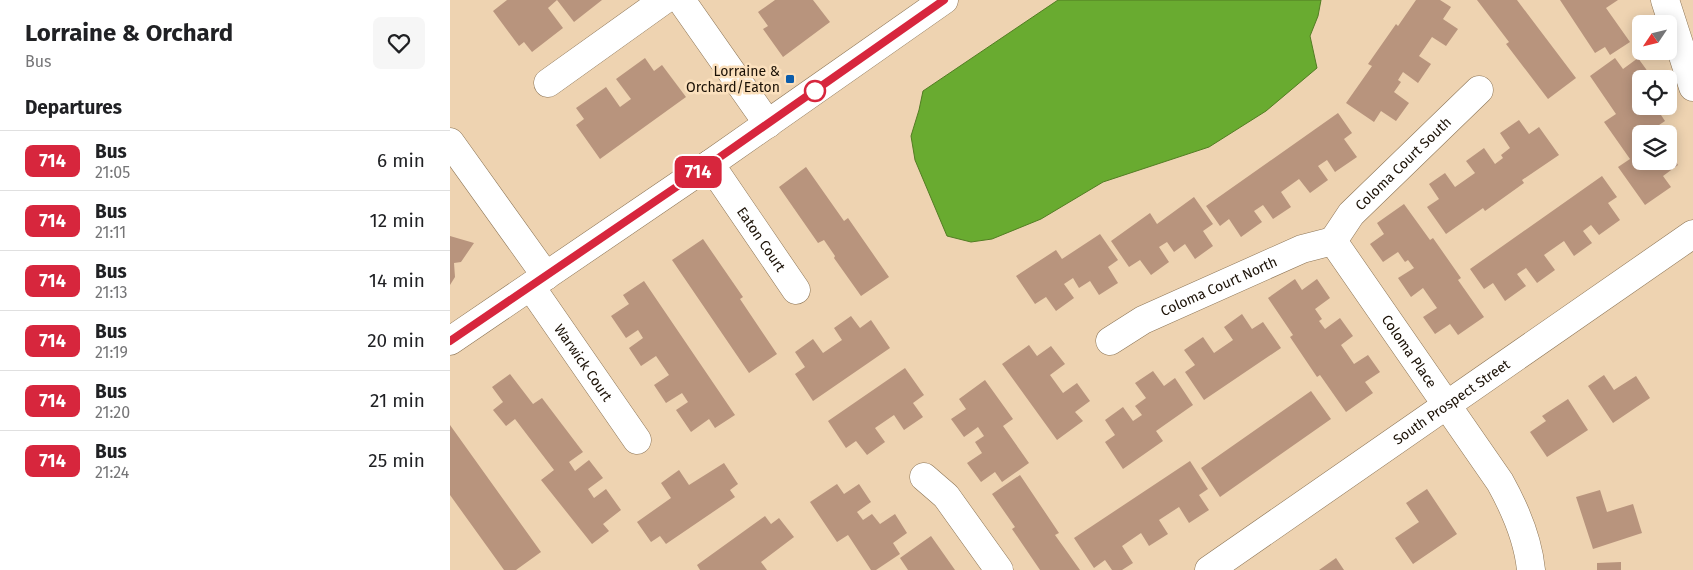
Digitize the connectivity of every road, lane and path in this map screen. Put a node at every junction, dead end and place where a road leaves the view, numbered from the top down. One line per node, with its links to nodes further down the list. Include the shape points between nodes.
1 (664, 0): 5 (street)
2 (681, 0): 8 (street)
3 (944, 0): 8 (street)
4 (1665, 0): 6 (street)
5 (548, 83)
6 (1693, 86)
7 (1478, 90): 12 (street, Coloma Court South, via 1351,214)
8 (768, 124): 10 (street)
9 (450, 142): 13 (street, Warwick Court)
10 (710, 164): 13 (street); 14 (street, Eaton Court)
11 (1693, 234): 17 (street, South Prospect Street)
12 (1332, 241): 16 (street, Coloma Court North, via 1302,248 1143,320); 17 (street, Coloma Place)
13 (538, 282): 15 (street); 18 (street, Warwick Court)
14 (796, 290)
15 (450, 341)
16 (1110, 342)
17 (1447, 405): 21 (street, South Prospect Street); 22 (street, Coloma Place, via 1509,498 1524,536)
18 (637, 440)
19 (924, 477): 20 (street, via 946,496)
20 (998, 570)
21 (1209, 570)
22 (1531, 570)

